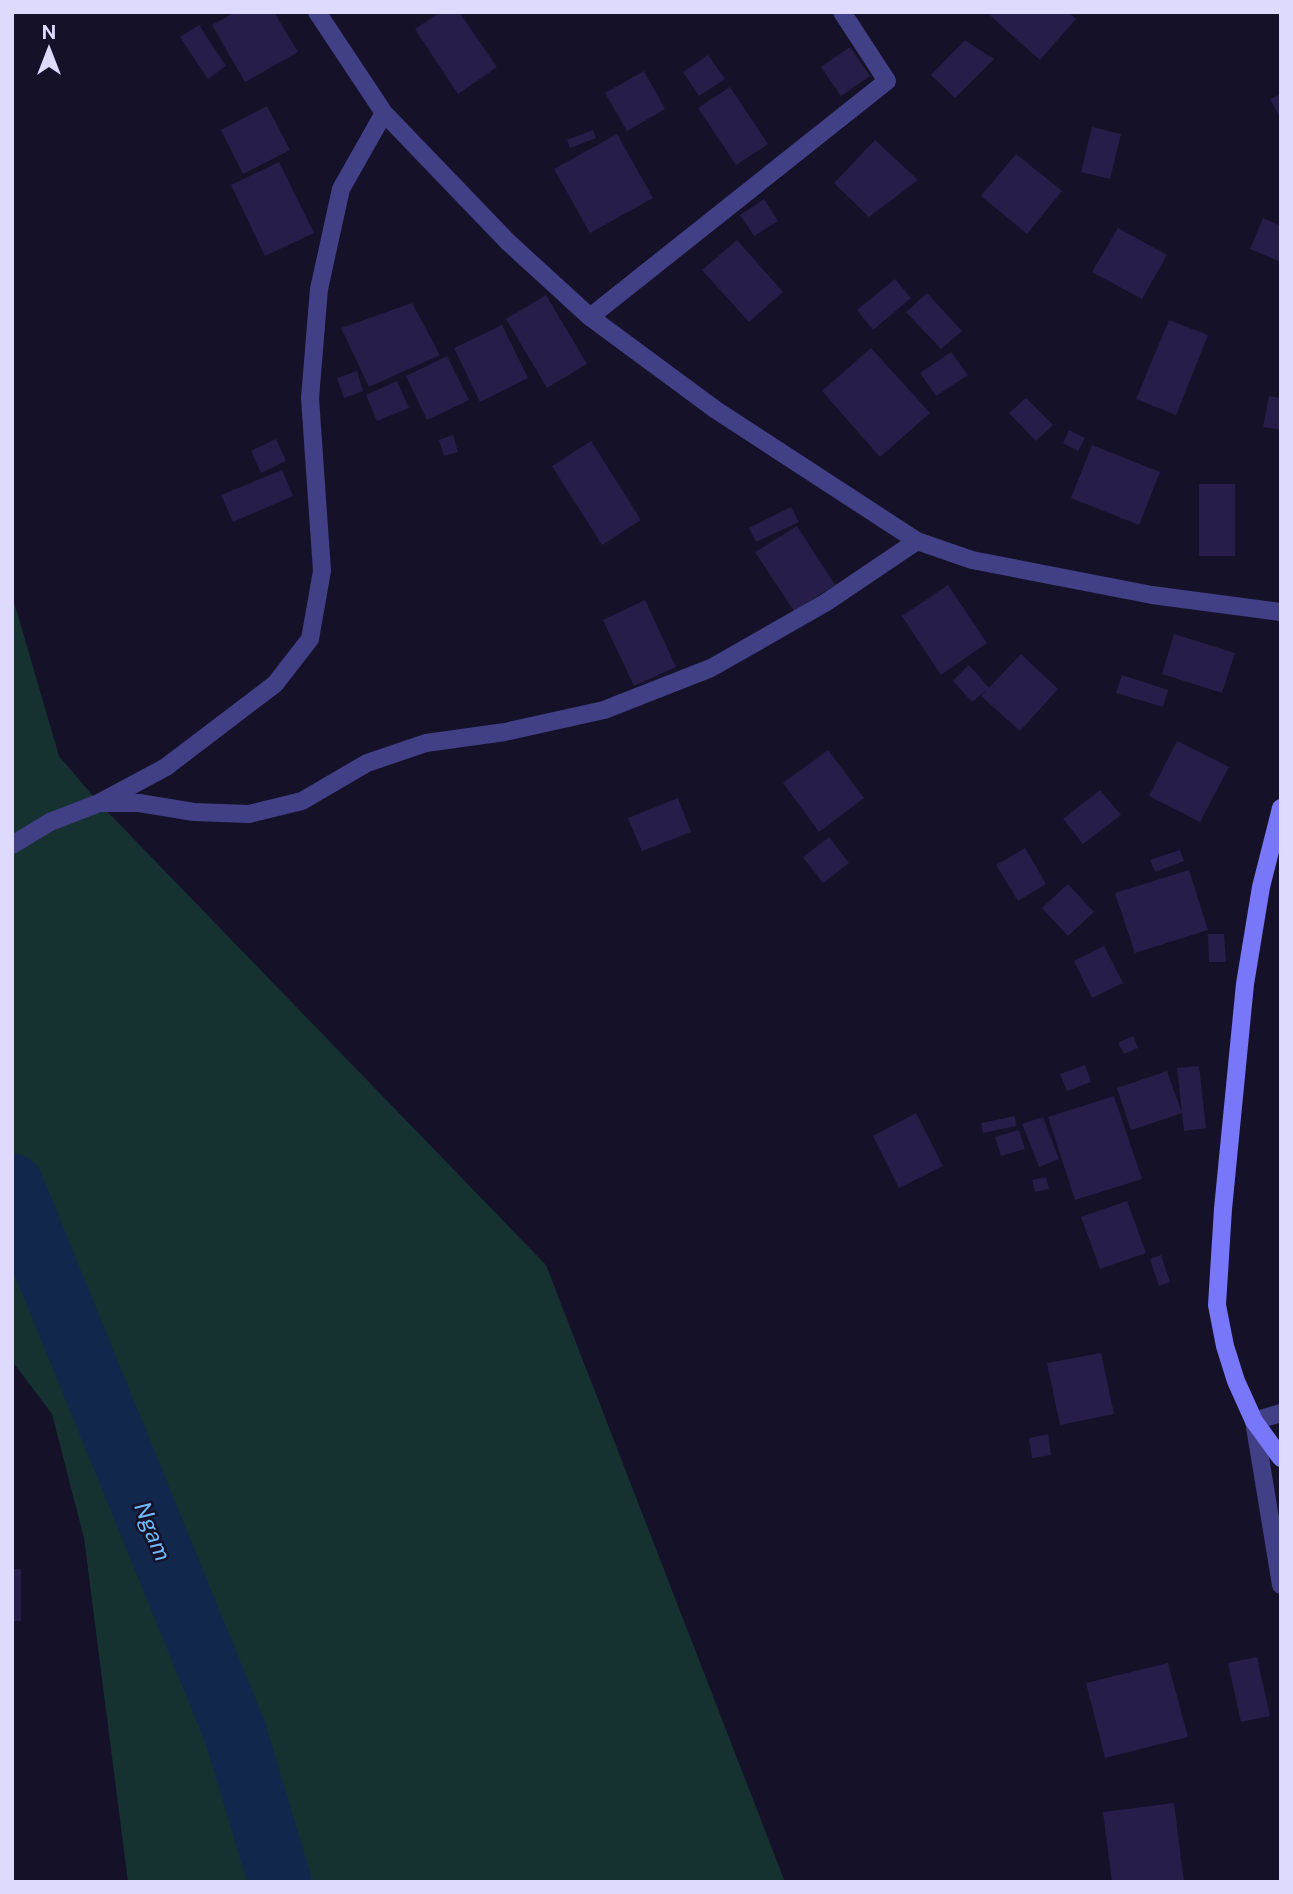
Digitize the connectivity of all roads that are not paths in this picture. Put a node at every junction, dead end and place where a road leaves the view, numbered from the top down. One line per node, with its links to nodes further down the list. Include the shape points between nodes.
1 (317, 12): 3 (street)
2 (842, 12): 4 (street, via 887,81)
3 (384, 113): 4 (street, via 508,242); 7 (street, via 341,189 318,289 310,398 322,571 310,639 275,684 226,724 166,767)
4 (590, 317): 5 (street, via 716,410)
5 (917, 541): 6 (street, via 972,560 1152,595); 7 (street, via 825,603 711,668 604,710 505,732 426,743 367,763 302,801 249,814)
6 (1281, 612)
7 (99, 803): 9 (street, via 50,822)
8 (1281, 808): 11 (street, via 1261,887 1245,984 1217,1305 1236,1381)
9 (12, 845)
10 (1281, 1413): 11 (street)
11 (1254, 1421): 12 (street); 13 (street)
12 (1281, 1458)
13 (1281, 1585)

